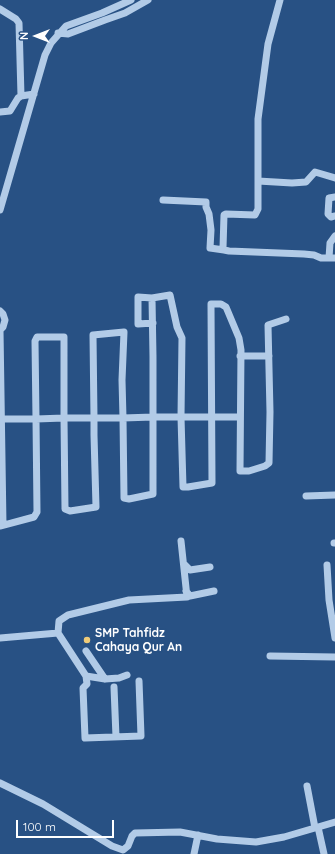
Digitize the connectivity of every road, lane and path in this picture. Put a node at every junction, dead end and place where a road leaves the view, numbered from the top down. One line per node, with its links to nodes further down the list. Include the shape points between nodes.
1 (131, 0): 5 (street, via 66,26)
2 (148, 0): 5 (street, via 125,12 68,34)
3 (280, 0): 10 (street, via 268,44 258,119)
4 (0, 9): 7 (street, via 19,23)
5 (58, 33): 6 (street, via 45,55)
6 (34, 94): 7 (street); 11 (street)
7 (21, 96): 8 (street, via 10,112)
8 (0, 112)
9 (335, 178): 10 (street, via 315,172 306,182)
10 (258, 181): 17 (street, via 257,212 251,215 226,214 223,217)
11 (2, 196): 14 (street)
12 (335, 197): 15 (street, via 329,198 328,214 331,217)
13 (163, 200): 17 (street, via 206,202 211,230 210,248)
14 (0, 210)
15 (335, 216)
16 (335, 236): 18 (street, via 330,243)
17 (224, 250): 18 (street)
18 (332, 258)
19 (152, 298): 22 (street); 22 (street, via 138,297 138,324); 27 (street, via 170,295 182,338)
20 (0, 311): 23 (street, via 5,320)
21 (286, 319): 25 (street, via 268,325)
22 (153, 323): 26 (street)
23 (0, 330): 33 (street)
24 (240, 356): 25 (street); 28 (street, via 239,338 226,307 211,304); 29 (street)
25 (269, 356): 29 (street, via 269,463 265,466 240,471)
26 (153, 417): 27 (street); 32 (street); 32 (street, via 154,494 129,499 124,498)
27 (181, 417): 28 (street); 28 (street, via 182,487 188,487 212,483)
28 (211, 417): 29 (street)
29 (240, 417)
30 (64, 418): 31 (street); 31 (street, via 65,509 70,511 96,507); 34 (street); 34 (street, via 64,337 37,337)
31 (94, 418): 32 (street); 32 (street, via 93,335 124,332)
32 (122, 418)
33 (0, 419): 34 (street); 37 (street)
34 (36, 419): 37 (street, via 36,515)
35 (335, 495): 36 (street)
36 (306, 496)
37 (2, 525)
38 (181, 541): 39 (street)
39 (184, 564): 41 (street, via 190,570); 42 (street)
40 (327, 565): 44 (street)
41 (210, 567)
42 (186, 591): 43 (street, via 190,596); 45 (street, via 186,597 129,600 68,615 59,621)
43 (214, 591)
44 (332, 600): 47 (street)
45 (58, 633): 46 (street); 52 (street)
46 (0, 638)
47 (335, 638)
48 (86, 650): 53 (street)
49 (270, 656): 50 (street)
50 (335, 656)
51 (127, 675): 53 (street)
52 (86, 676): 53 (street); 56 (street, via 87,684 83,688 85,738)
53 (105, 679)
54 (139, 681): 56 (street, via 141,736)
55 (114, 687): 56 (street)
56 (116, 737)
57 (0, 783): 61 (street, via 43,804 119,849 125,849 135,833 180,832)
58 (308, 786): 60 (street)
59 (334, 824): 60 (street)
60 (316, 827): 61 (street, via 256,842); 63 (street)
61 (198, 835): 62 (street)
62 (194, 854)
63 (324, 854)

